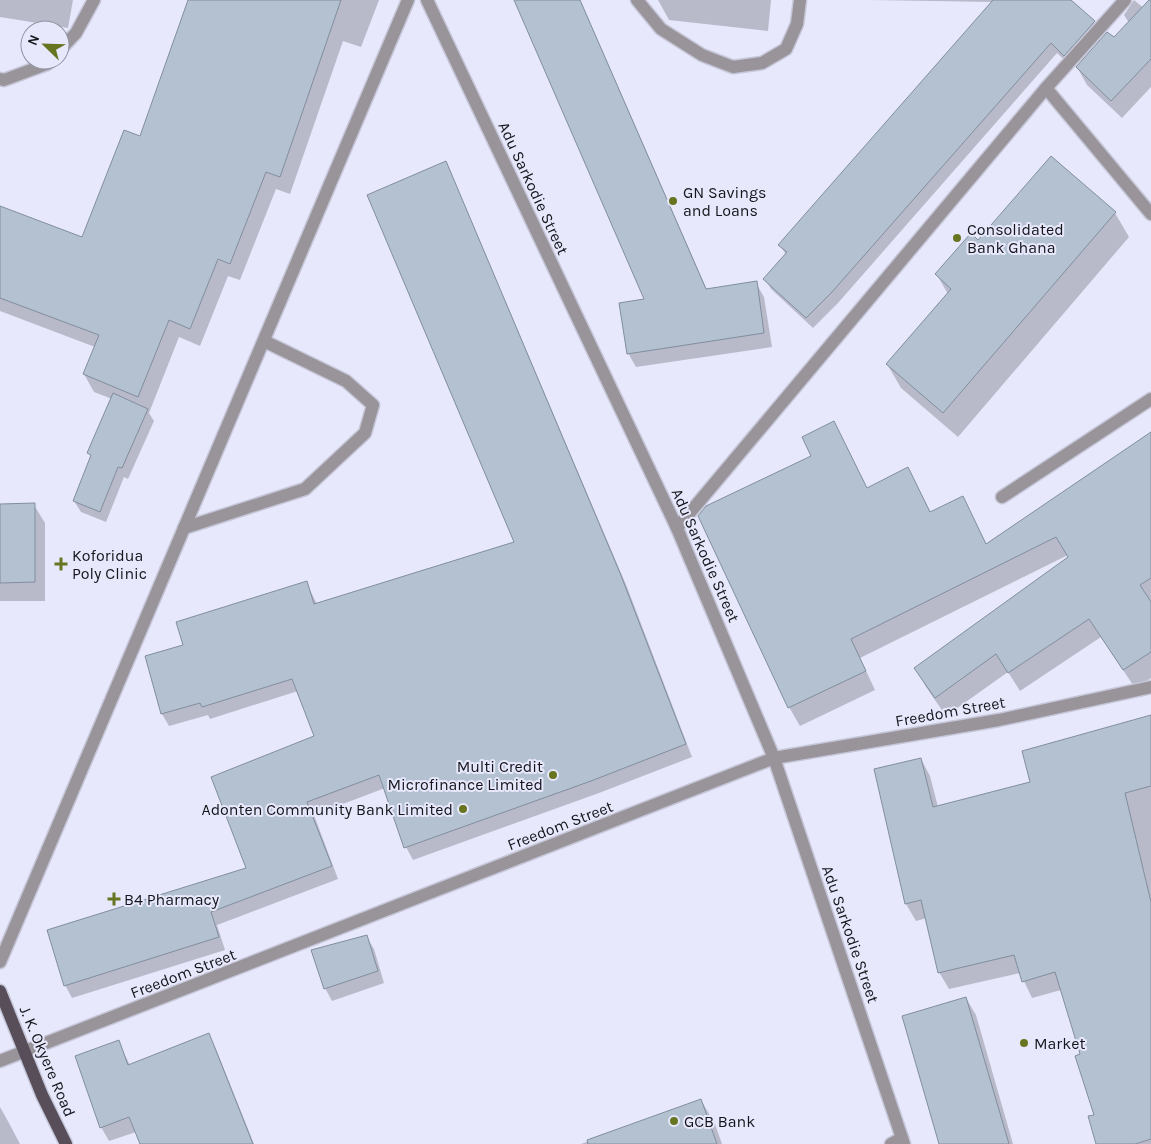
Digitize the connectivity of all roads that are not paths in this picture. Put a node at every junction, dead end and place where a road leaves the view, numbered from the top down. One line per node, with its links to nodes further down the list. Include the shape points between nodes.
1 (94, 0): 7 (street)
2 (408, 0): 12 (street)
3 (427, 0): 16 (street, Adu Sarkodie Street)
4 (637, 0): 5 (street, via 661,29 702,54 732,67 762,63 786,49 797,24)
5 (800, 0)
6 (1125, 0): 10 (street)
7 (70, 39)
8 (30, 70): 9 (street)
9 (0, 79)
10 (1046, 88): 11 (street); 16 (street)
11 (1151, 214)
12 (264, 341): 15 (street); 15 (street, via 346,382 373,405 365,433 305,489)
13 (1151, 399): 14 (street)
14 (1002, 497)
15 (184, 528): 19 (street)
16 (678, 528): 18 (street, Adu Sarkodie Street)
17 (1151, 688): 18 (street, Freedom Street, via 999,720)
18 (774, 758): 21 (street, Freedom Street); 23 (street, Adu Sarkodie Street)
19 (0, 962)
20 (0, 991): 21 (main road, J. K. Okyere Road)
21 (25, 1052): 22 (street, Freedom Street); 24 (main road, J. K. Okyere Road)
22 (0, 1061)
23 (899, 1142)
24 (66, 1144)

